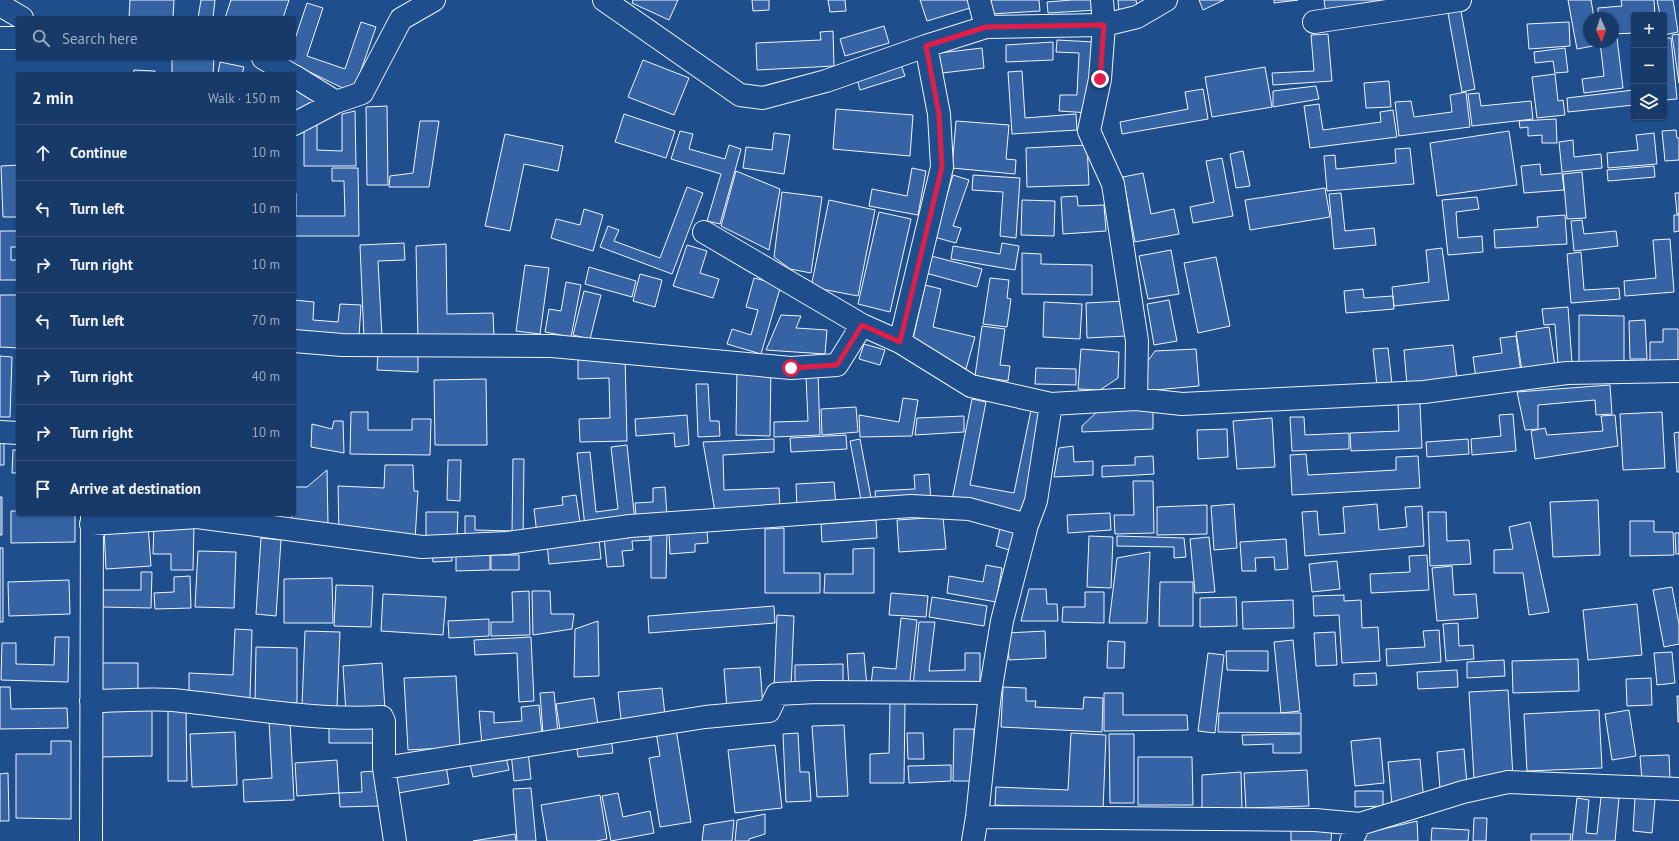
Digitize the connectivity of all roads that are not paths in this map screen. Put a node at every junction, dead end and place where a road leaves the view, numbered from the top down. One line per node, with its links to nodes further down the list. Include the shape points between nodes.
1 (434, 0): 18 (street, via 400,19 362,93)
2 (604, 0): 14 (street, via 740,95 763,98 826,81)
3 (979, 0): 11 (street)
4 (1102, 0): 10 (street)
5 (1166, 0): 10 (street, via 1137,17)
6 (1460, 0): 9 (street)
7 (0, 5): 8 (street)
8 (19, 16)
9 (1314, 22)
10 (1104, 25): 11 (street); 25 (street, via 1100,79 1089,131 1113,184 1137,341)
11 (986, 27): 14 (street)
12 (0, 38): 13 (street)
13 (16, 38)
14 (926, 46): 23 (street, via 939,114 942,167)
15 (266, 60): 16 (street)
16 (287, 72)
17 (296, 77): 18 (street)
18 (336, 102): 19 (street)
19 (296, 123)
20 (704, 232): 21 (street)
21 (862, 325): 22 (street, via 837,365 791,368 552,346 342,345); 23 (street)
22 (296, 341)
23 (900, 342): 26 (street, via 971,386)
24 (1679, 371): 25 (street, via 1567,373 1424,392 1182,404)
25 (1136, 399): 26 (street)
26 (1051, 404): 30 (street, via 1036,501)
27 (0, 432): 28 (street)
28 (16, 433)
29 (92, 519): 30 (street, via 197,517 422,548 507,543 630,526 910,506 968,509); 32 (street)
30 (1027, 525): 31 (street, via 1002,621)
31 (990, 693): 33 (street, via 777,694 769,711 705,717); 35 (street)
32 (91, 701): 33 (street, via 171,700 254,710 382,717); 37 (street)
33 (384, 768): 38 (street)
34 (1679, 789): 36 (street, via 1508,782 1463,792)
35 (977, 817): 36 (street, via 1314,820); 39 (street)
36 (1356, 832)
37 (92, 841)
38 (395, 841)
39 (973, 841)

